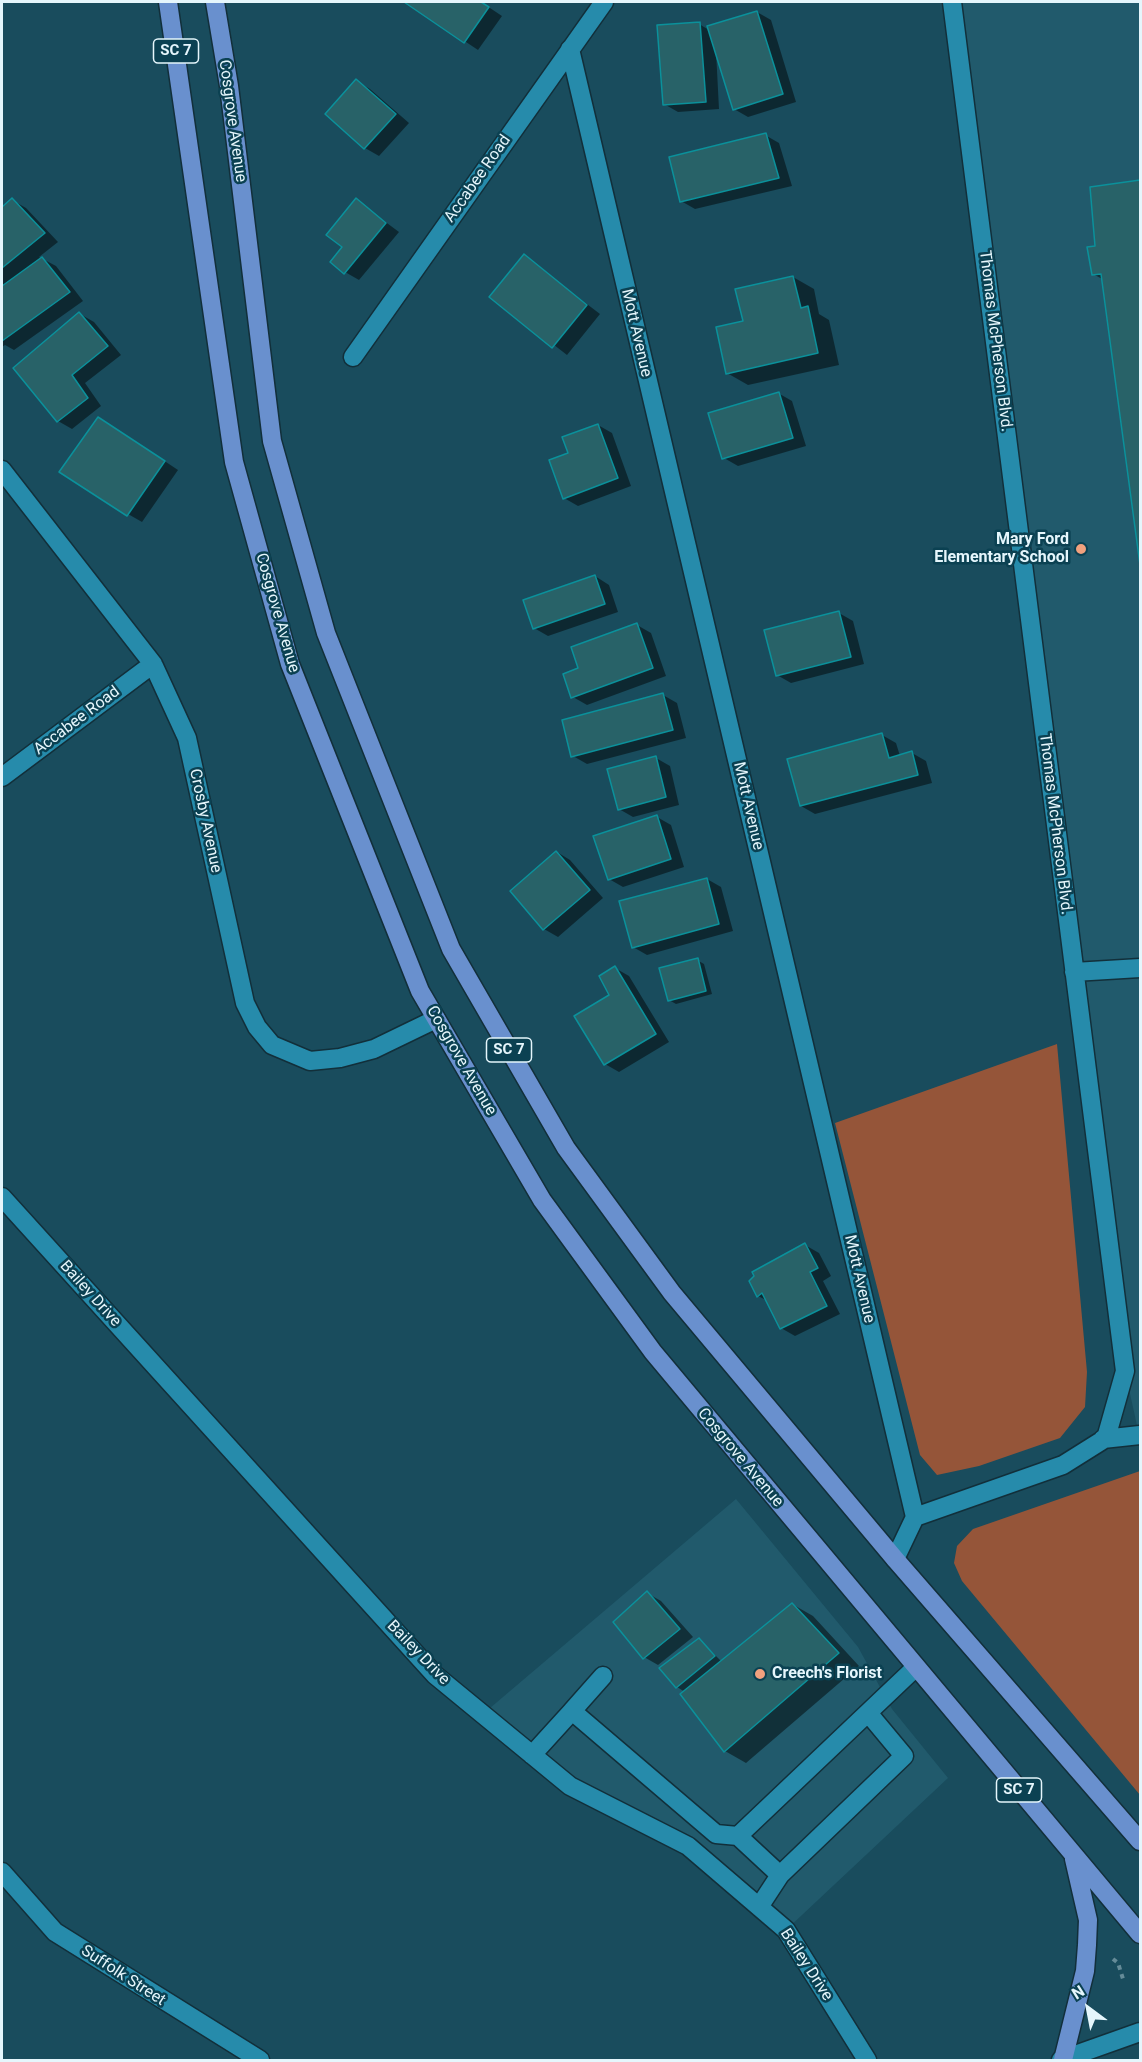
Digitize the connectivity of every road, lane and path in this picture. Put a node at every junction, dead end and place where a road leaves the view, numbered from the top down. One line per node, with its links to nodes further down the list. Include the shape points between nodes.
1 (168, 2): 12 (main road, Cosgrove Avenue / SC 7, via 234,462 290,664 420,991)
2 (215, 2): 17 (main road, Cosgrove Avenue / SC 7, via 229,86 272,441 326,633 451,949 573,1158 672,1293)
3 (604, 2): 5 (street, Accabee Road)
4 (952, 2): 11 (street, Thomas McPherson Blvd.)
5 (570, 49): 6 (street, Accabee Road); 16 (street, Mott Avenue)
6 (353, 357)
7 (2, 470): 8 (street, Crosby Avenue)
8 (153, 664): 9 (street, Accabee Road); 12 (street, Crosby Avenue, via 187,738 245,1003 257,1027 272,1045 310,1061 374,1049)
9 (2, 777)
10 (1140, 968): 11 (street)
11 (1074, 972): 15 (street, Thomas McPherson Blvd., via 1125,1371)
12 (436, 1019): 18 (main road, Cosgrove Avenue / SC 7, via 542,1200 652,1352)
13 (2, 1197): 22 (street, Bailey Drive, via 435,1675)
14 (1140, 1435): 15 (street)
15 (1103, 1439): 16 (street, via 1063,1465)
16 (915, 1517): 17 (street)
17 (895, 1559): 24 (main road, Cosgrove Avenue / SC 7)
18 (916, 1668): 21 (street); 25 (main road, Cosgrove Avenue / SC 7)
19 (603, 1676): 20 (street)
20 (572, 1711): 22 (street); 23 (street, via 716,1834)
21 (869, 1714): 23 (street); 27 (street, via 904,1756)
22 (532, 1755): 28 (street, Bailey Drive, via 570,1786 688,1846)
23 (738, 1836): 27 (street)
24 (1140, 1840)
25 (1073, 1854): 29 (main road, Cosgrove Avenue / SC 7); 35 (main road, via 1088,1920 1086,1971)
26 (2, 1872): 36 (street, Suffolk Street, via 55,1932)
27 (780, 1875): 28 (street)
28 (759, 1907): 37 (street, Bailey Drive, via 786,1930)
29 (1140, 1934)
30 (1107, 1955): 32 (path)
31 (1128, 1957): 32 (path)
32 (1118, 1963): 33 (path)
33 (1124, 1982)
34 (1140, 2032): 35 (street)
35 (1062, 2060)
36 (260, 2061)
37 (867, 2061)

